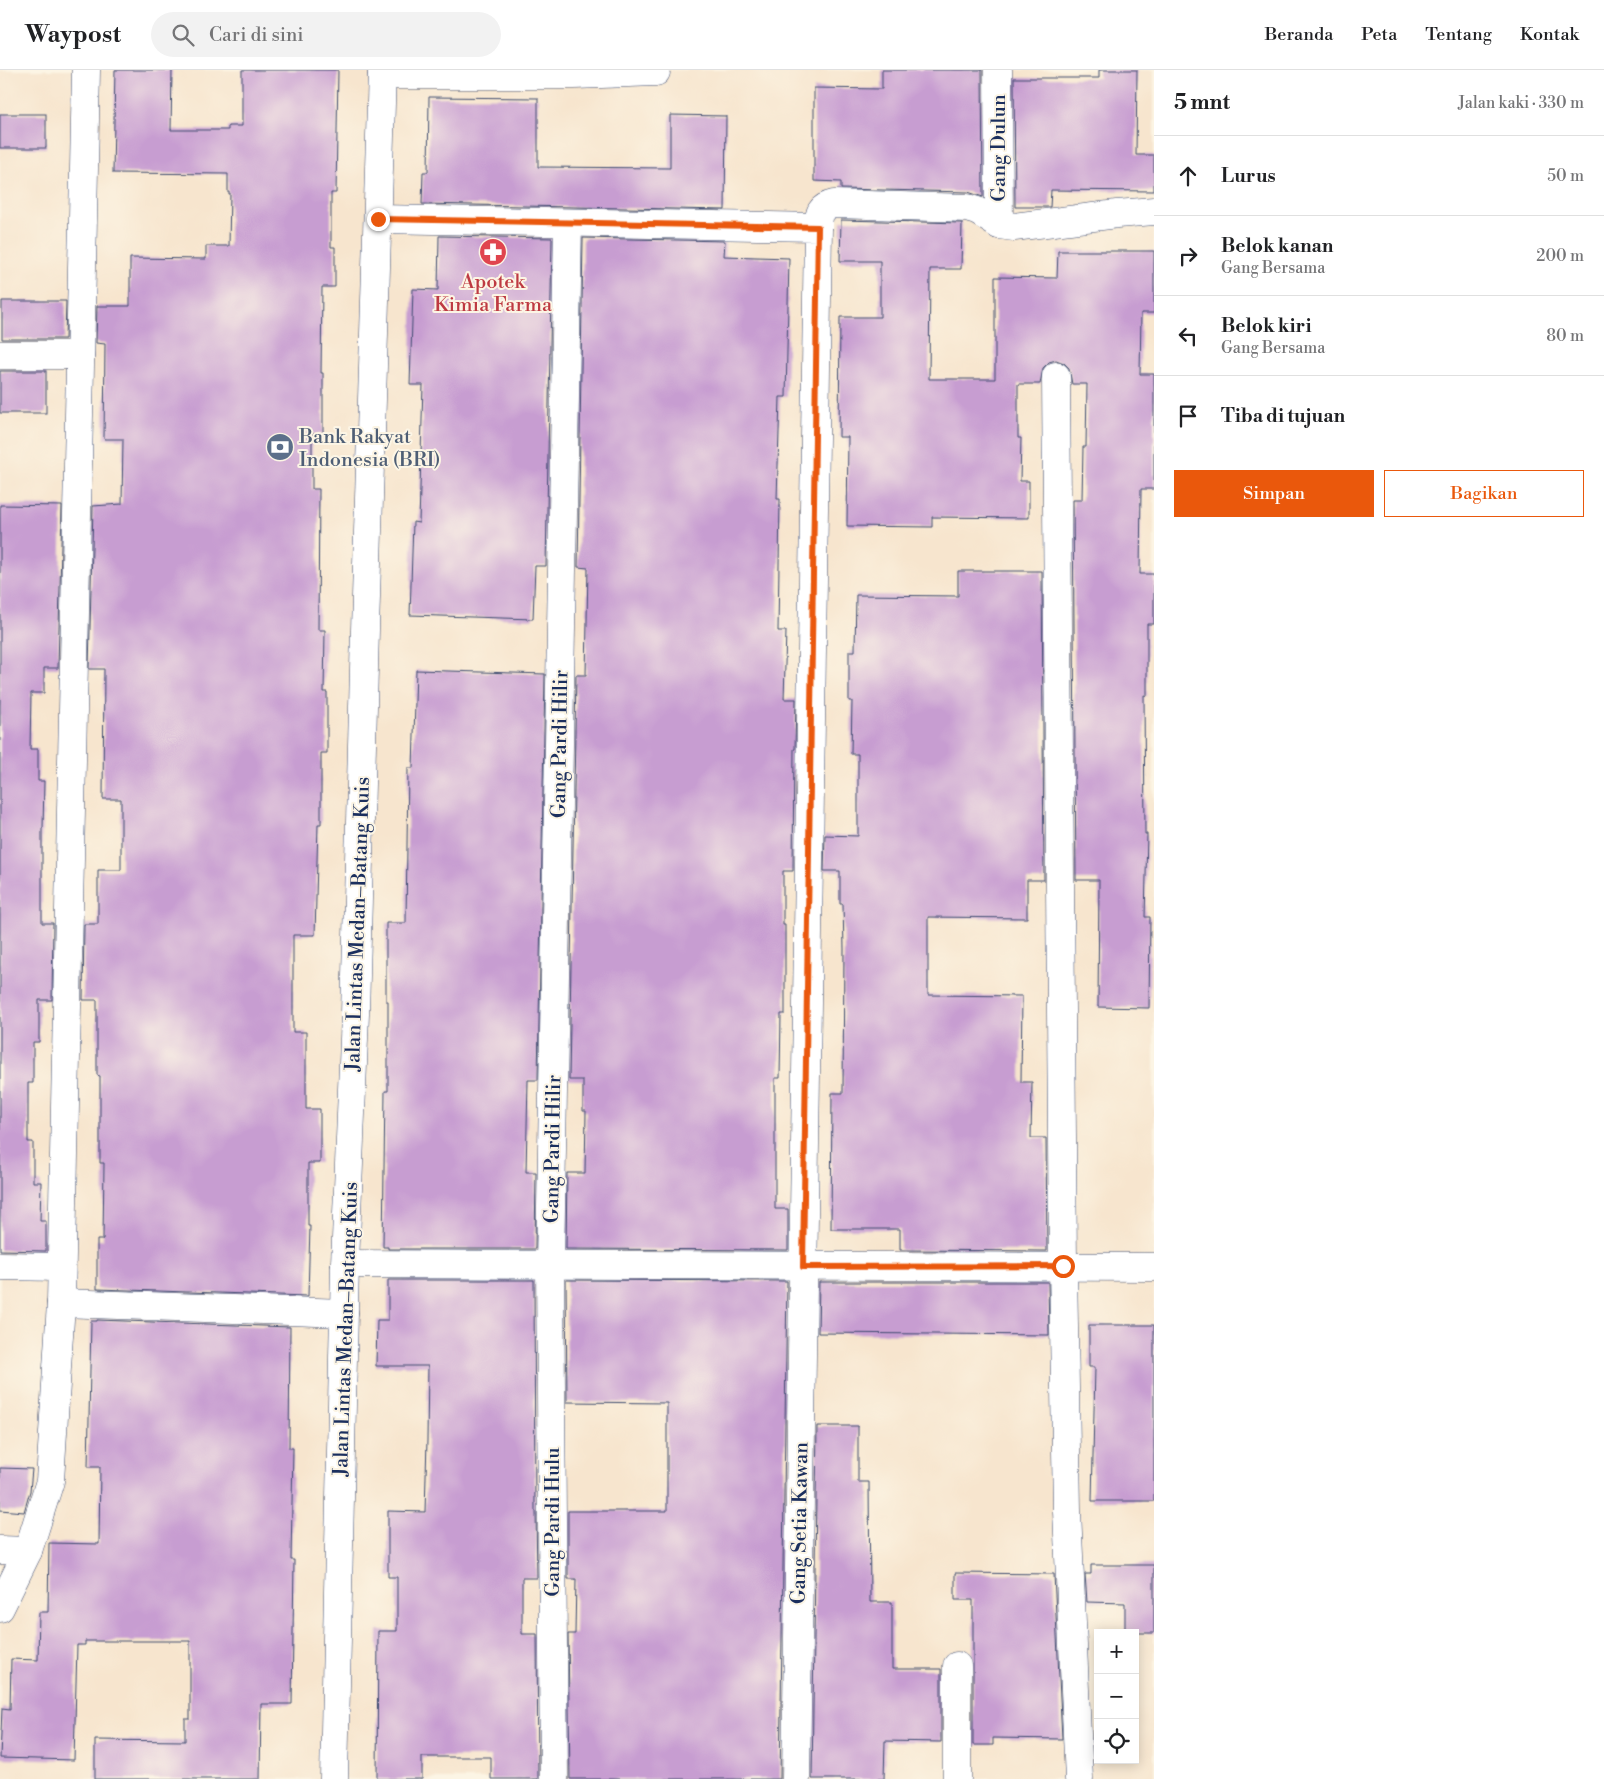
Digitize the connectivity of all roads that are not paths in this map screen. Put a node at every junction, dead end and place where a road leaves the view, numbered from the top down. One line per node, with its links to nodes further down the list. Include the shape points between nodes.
1 (86, 70): 10 (main road)
2 (998, 70): 8 (main road, Gang Dulun)
3 (382, 72): 4 (main road, via 574,75); 6 (main road, Jalan Lintas Medan–Batang Kuis)
4 (656, 72)
5 (1154, 212): 8 (main road, via 1014,227)
6 (378, 219): 7 (main road); 13 (main road, Jalan Lintas Medan–Batang Kuis)
7 (568, 223): 9 (main road); 15 (main road, Gang Pardi Hilir)
8 (999, 225): 9 (main road, via 967,208 834,204 819,212)
9 (818, 227): 18 (main road, Gang Setia Kawan)
10 (80, 355): 11 (main road); 17 (main road)
11 (0, 356)
12 (1056, 376): 16 (main road)
13 (346, 1264): 15 (main road); 21 (main road, Jalan Lintas Medan–Batang Kuis)
14 (0, 1266): 17 (main road)
15 (550, 1266): 18 (main road); 27 (main road, Gang Pardi Hulu)
16 (1063, 1266): 18 (main road); 19 (main road); 30 (main road, via 1067,1511)
17 (61, 1267): 20 (main road)
18 (803, 1267): 28 (main road, Gang Setia Kawan)
19 (1154, 1267)
20 (61, 1303): 21 (main road); 23 (main road, via 50,1481)
21 (344, 1313): 26 (main road, Jalan Lintas Medan–Batang Kuis)
22 (0, 1550): 23 (main road)
23 (28, 1551): 24 (main road)
24 (0, 1608)
25 (957, 1666): 29 (main road)
26 (334, 1779)
27 (554, 1779)
28 (796, 1779)
29 (957, 1779)
30 (1079, 1779)

